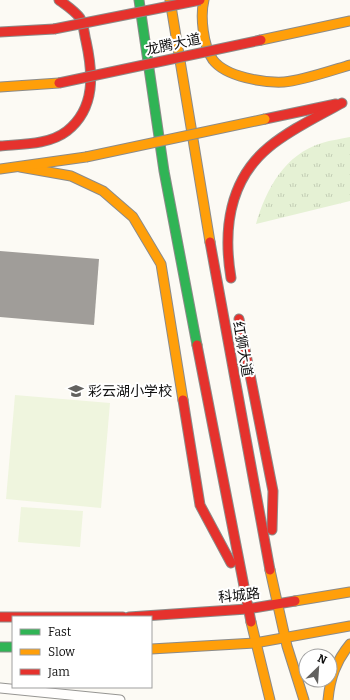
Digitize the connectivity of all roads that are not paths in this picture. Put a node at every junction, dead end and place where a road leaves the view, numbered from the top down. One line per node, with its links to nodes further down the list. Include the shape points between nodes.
1 (59, 0): 11 (main road, via 81,19 90,64 92,85 89,102 80,118 66,132 46,141)
2 (139, 0): 17 (main road, via 164,171)
3 (170, 0): 16 (main road, 红狮大道, via 246,444)
4 (200, 0): 7 (main road, bridge, via 54,29)
5 (204, 0): 8 (main road, via 204,36 213,60 231,73 257,81 286,82)
6 (350, 21): 9 (main road, 龙腾大道, bridge, via 59,83)
7 (0, 32)
8 (350, 65)
9 (0, 87)
10 (346, 102): 12 (main road, bridge, via 86,157); 14 (main road, via 278,140 247,170 235,195 228,231 229,268)
11 (0, 146)
12 (20, 167): 13 (main road); 17 (main road, via 71,176 104,191 133,217 161,264 200,505)
13 (0, 169)
14 (233, 291)
15 (236, 306): 16 (main road, via 273,491)
16 (271, 573): 19 (main road, 红狮大道)
17 (242, 584): 20 (main road)
18 (350, 592): 19 (main road, 科城路)
19 (278, 604): 20 (main road, 科城路); 25 (main road, 红狮大道)
20 (248, 609): 21 (main road, 科城路); 26 (main road)
21 (144, 616)
22 (0, 617): 23 (main road)
23 (12, 617)
24 (350, 626): 25 (main road)
25 (285, 638): 26 (main road); 34 (main road, 红狮大道)
26 (255, 643): 30 (main road); 33 (main road)
27 (350, 644): 35 (main road, via 332,671)
28 (0, 647): 29 (main road)
29 (12, 647)
30 (152, 649)
31 (0, 688): 32 (lane)
32 (120, 700)
33 (270, 700)
34 (304, 700)
35 (328, 700)

